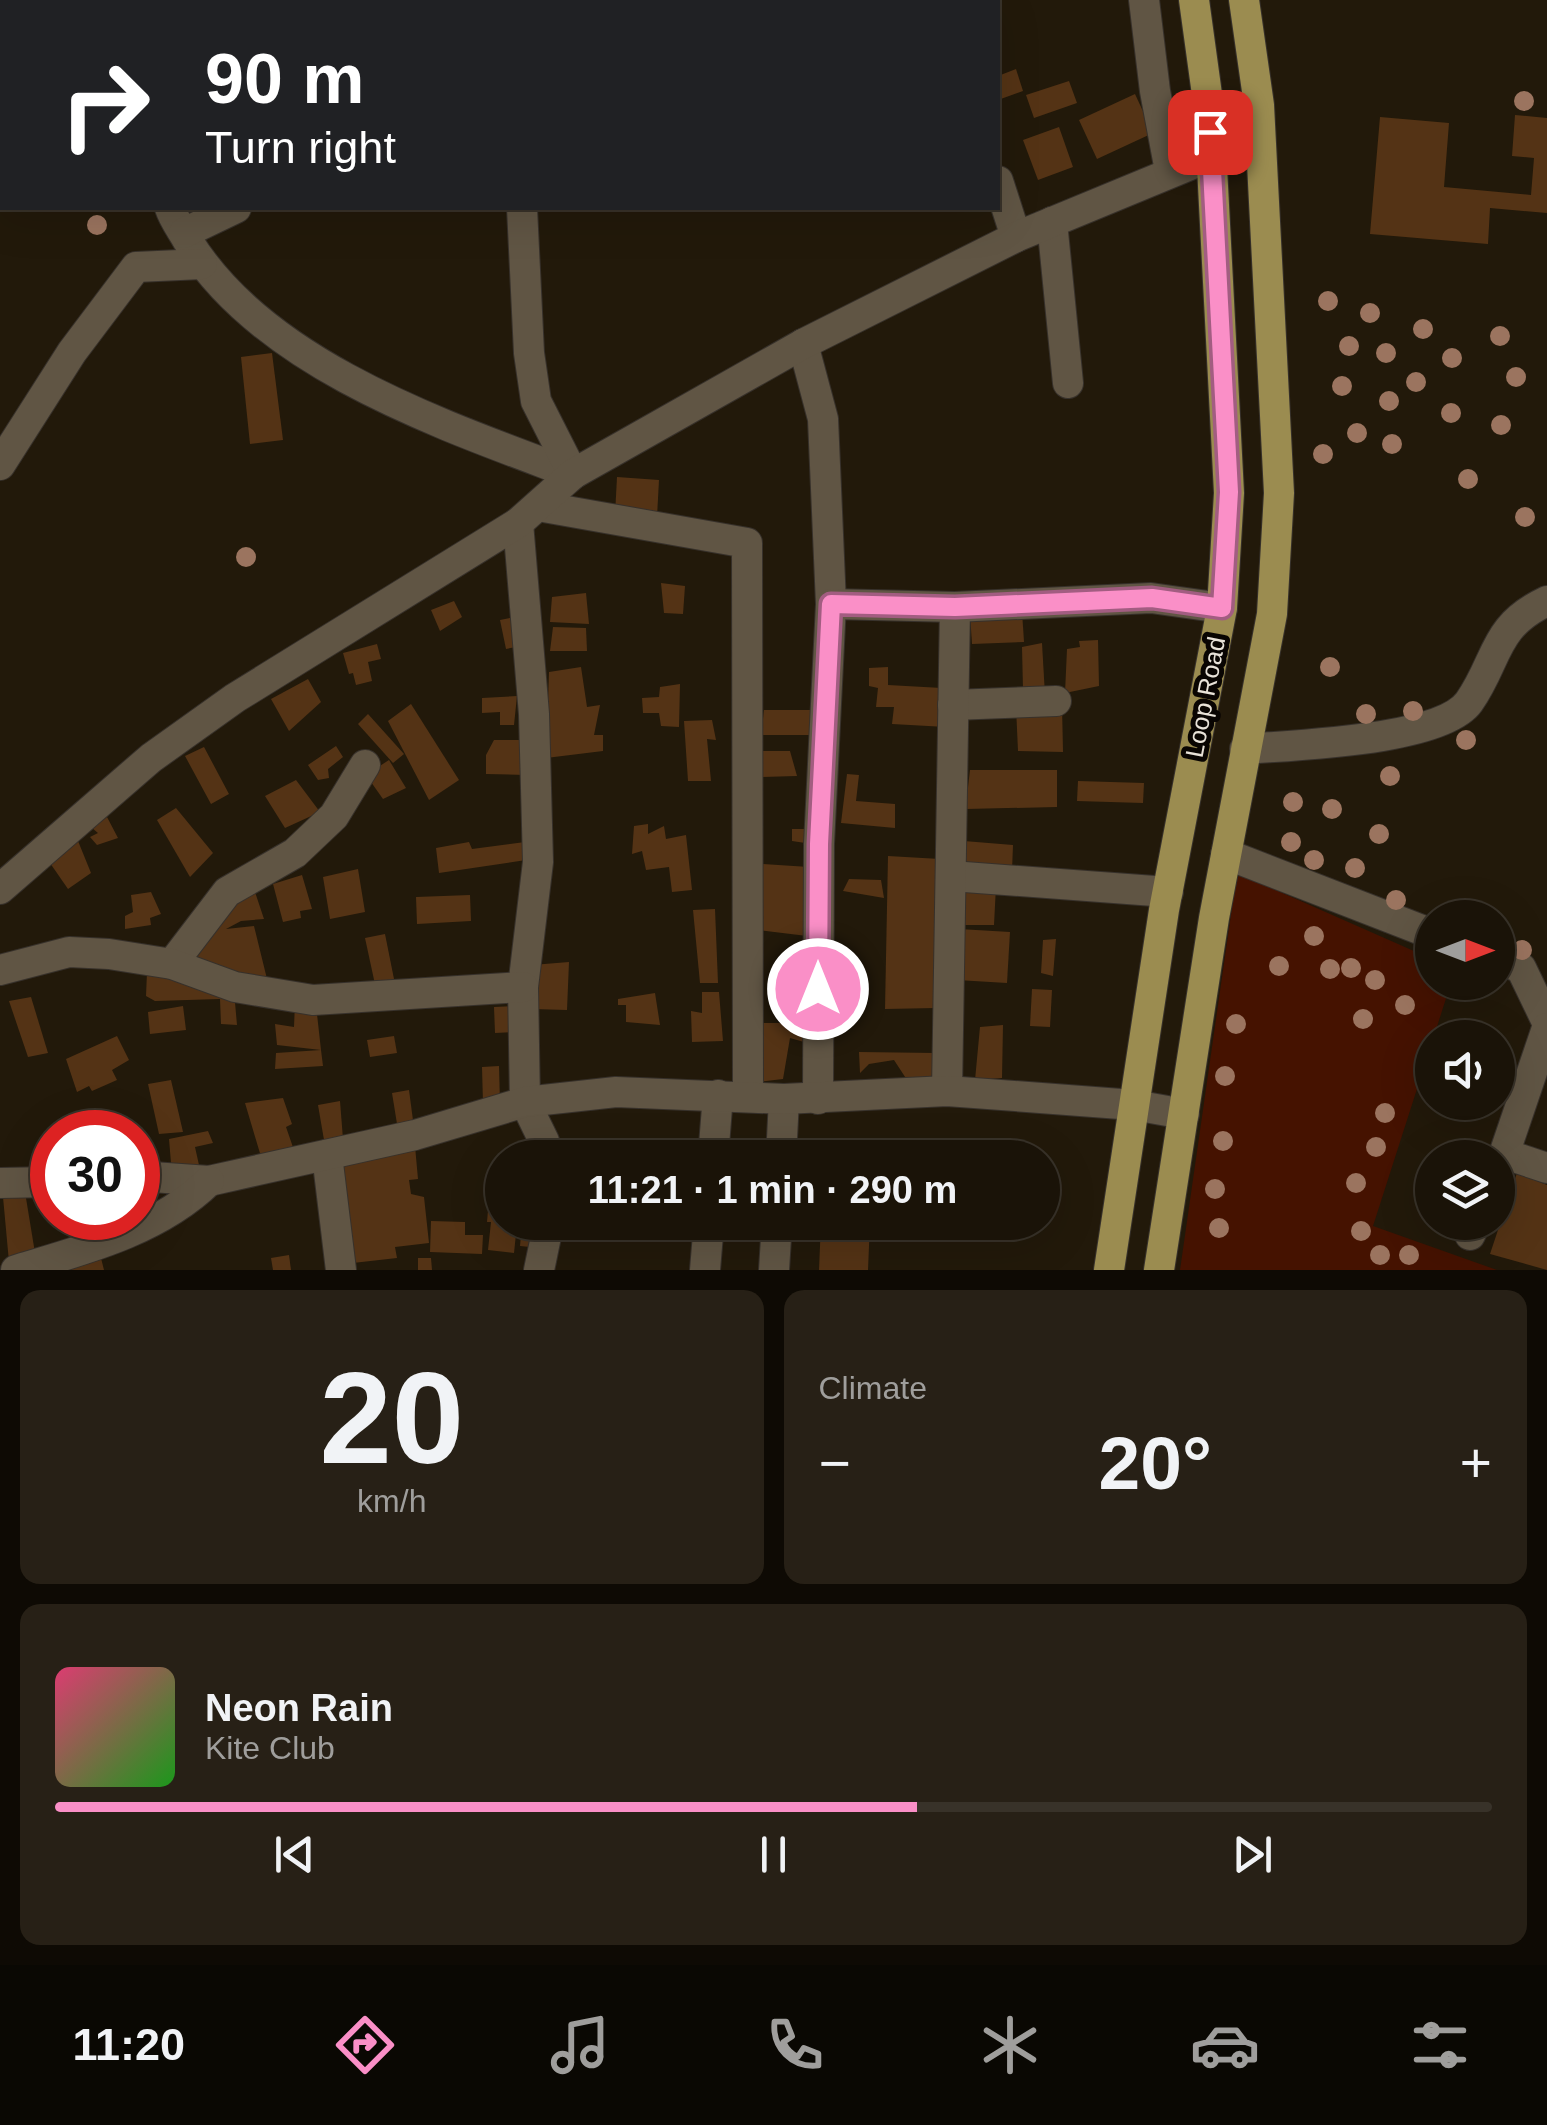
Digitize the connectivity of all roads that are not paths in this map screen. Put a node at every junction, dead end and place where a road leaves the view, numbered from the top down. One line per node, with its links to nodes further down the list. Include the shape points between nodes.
1 (1144, 0): 6 (street)
2 (1194, 0): 5 (main road, Loop Road)
3 (1244, 0): 4 (main road, Loop Road)
4 (1261, 149): 5 (street); 25 (main road, Loop Road, via 1279,493 1272,614)
5 (1212, 156): 6 (street); 22 (main road, Loop Road, via 1229,492)
6 (1170, 171): 11 (street)
7 (1000, 187): 12 (street)
8 (226, 210): 10 (street)
9 (522, 210): 17 (street, via 536,401)
10 (177, 220): 13 (street)
11 (1052, 222): 12 (street); 15 (street)
12 (1016, 237): 14 (street)
13 (202, 264): 16 (street, via 136,267); 17 (street, via 250,314 296,348 422,416)
14 (803, 344): 17 (street); 20 (street, via 824,419)
15 (1068, 383)
16 (0, 465)
17 (573, 474): 18 (street)
18 (528, 514): 29 (street, via 235,698 151,758); 35 (street, via 538,862); 38 (street, via 748,543)
19 (1547, 601): 25 (street, via 1526,611 1500,638 1468,705 1434,726)
20 (831, 604): 21 (street); 39 (street, via 819,844)
21 (955, 607): 22 (street, via 1152,598); 24 (street)
22 (1222, 608): 30 (main road, Loop Road)
23 (1056, 701): 24 (street)
24 (953, 705): 28 (street)
25 (1246, 749): 27 (main road, Loop Road)
26 (366, 766): 32 (street, via 334,816 296,853 227,892)
27 (1226, 854): 31 (street); 43 (main road, Loop Road)
28 (950, 876): 30 (street); 37 (street)
29 (0, 889)
30 (1168, 892): 42 (main road, Loop Road)
31 (1415, 927)
32 (172, 964): 34 (street, via 69,952); 35 (street, via 235,987 314,1000)
33 (1515, 965): 36 (street)
34 (0, 970)
35 (522, 987): 41 (street)
36 (1547, 1025): 47 (street)
37 (947, 1091): 39 (street); 42 (street)
38 (733, 1096): 40 (street); 41 (street, via 616,1092); 45 (street)
39 (818, 1098): 40 (street)
40 (784, 1099): 46 (street)
41 (525, 1102): 44 (street); 48 (street)
42 (1134, 1105): 43 (street); 63 (main road, Loop Road)
43 (1184, 1114): 64 (main road, Loop Road)
44 (544, 1140)
45 (720, 1140)
46 (782, 1140)
47 (1509, 1140)
48 (327, 1155): 52 (street); 59 (street)
49 (1515, 1165): 50 (street)
50 (1547, 1168)
51 (160, 1178): 52 (street)
52 (209, 1181): 58 (street, via 190,1200 108,1242)
53 (30, 1182): 54 (street)
54 (0, 1183)
55 (546, 1240): 60 (street)
56 (708, 1240): 61 (street)
57 (776, 1240): 62 (street)
58 (16, 1270)
59 (341, 1270)
60 (540, 1270)
61 (706, 1270)
62 (774, 1270)
63 (1109, 1270)
64 (1159, 1270)

